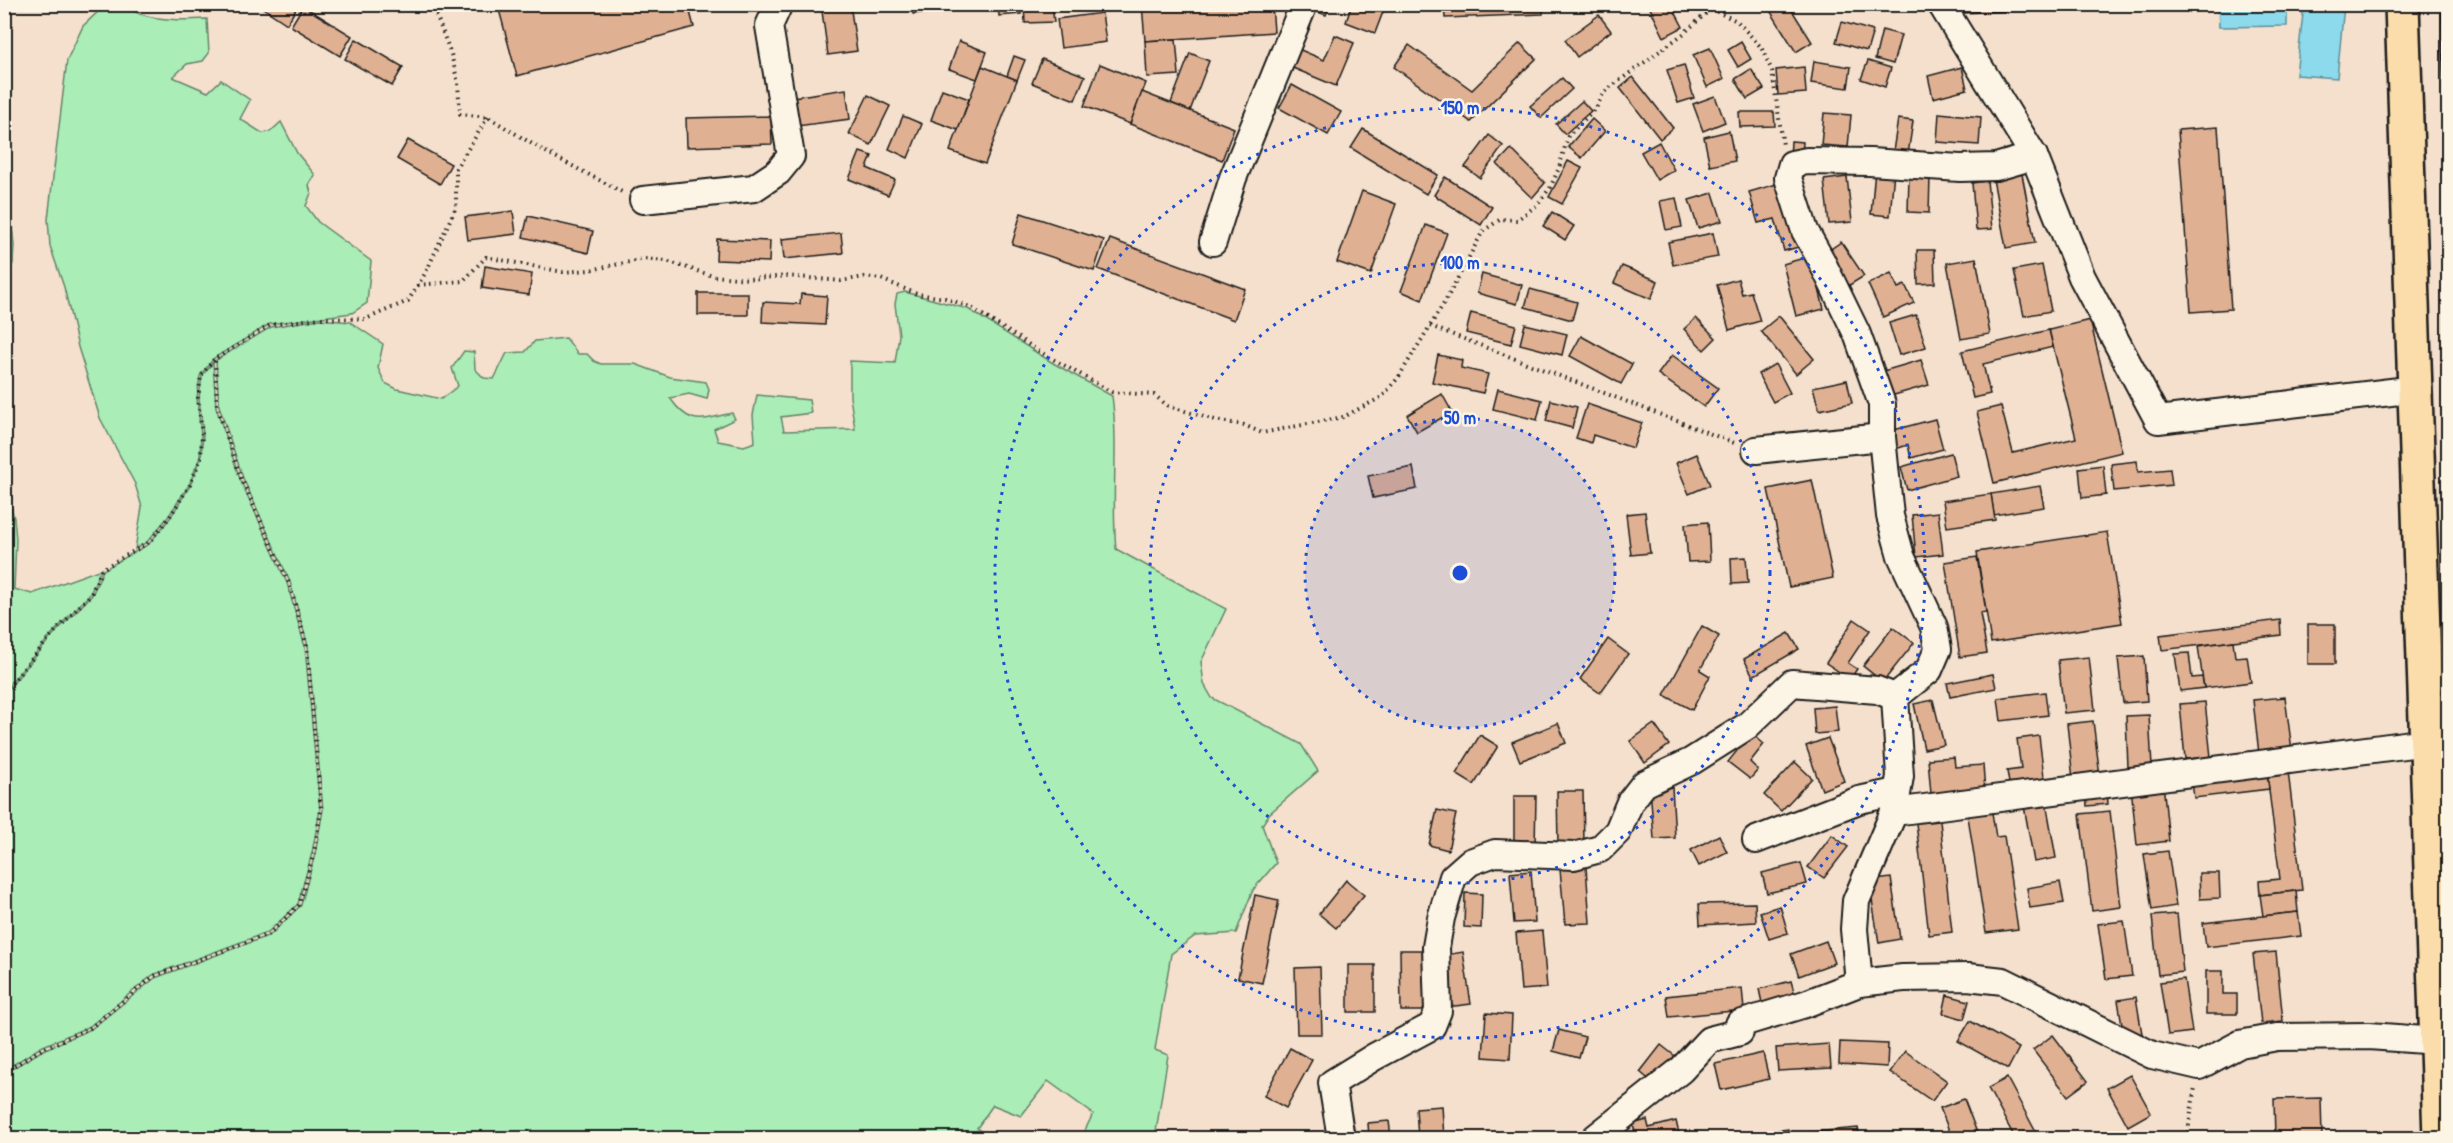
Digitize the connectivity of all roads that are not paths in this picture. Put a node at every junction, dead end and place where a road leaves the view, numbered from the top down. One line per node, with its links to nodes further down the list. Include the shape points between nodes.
1 (779, 4): 6 (street, via 769,26 791,156 754,188)
2 (1304, 4): 7 (street, via 1233,178)
3 (1941, 4): 5 (street)
4 (2402, 4): 8 (main road)
5 (2034, 156): 8 (street, via 2082,277 2158,420); 9 (street, via 1996,167 1969,168 1870,162 1792,164 1788,178 1805,231 1873,373 1882,404)
6 (643, 200)
7 (1213, 242)
8 (2416, 389): 12 (main road)
9 (1882, 437): 10 (street); 11 (street, via 1890,516 1901,556 1934,627 1938,649 1929,670)
10 (1756, 450)
11 (1895, 698): 13 (street, via 1900,776); 17 (street, via 1877,690 1792,683 1747,726 1692,761 1644,784 1630,802 1618,831 1600,849 1574,856 1495,853 1470,862 1453,878 1441,918 1436,947 1438,1011 1432,1026 1332,1083)
12 (2427, 742): 13 (street); 16 (main road)
13 (1895, 802): 14 (street, via 1859,800); 15 (street, via 1856,901 1854,929)
14 (1756, 840)
15 (1859, 982): 16 (street, via 1968,977 2003,981 2152,1055 2199,1066 2240,1044 2277,1037 2368,1036); 18 (street, via 1739,1024 1740,1032 1709,1040 1681,1070)
16 (2438, 1041): 19 (main road)
17 (1341, 1138)
18 (1595, 1138)
19 (2440, 1138)

